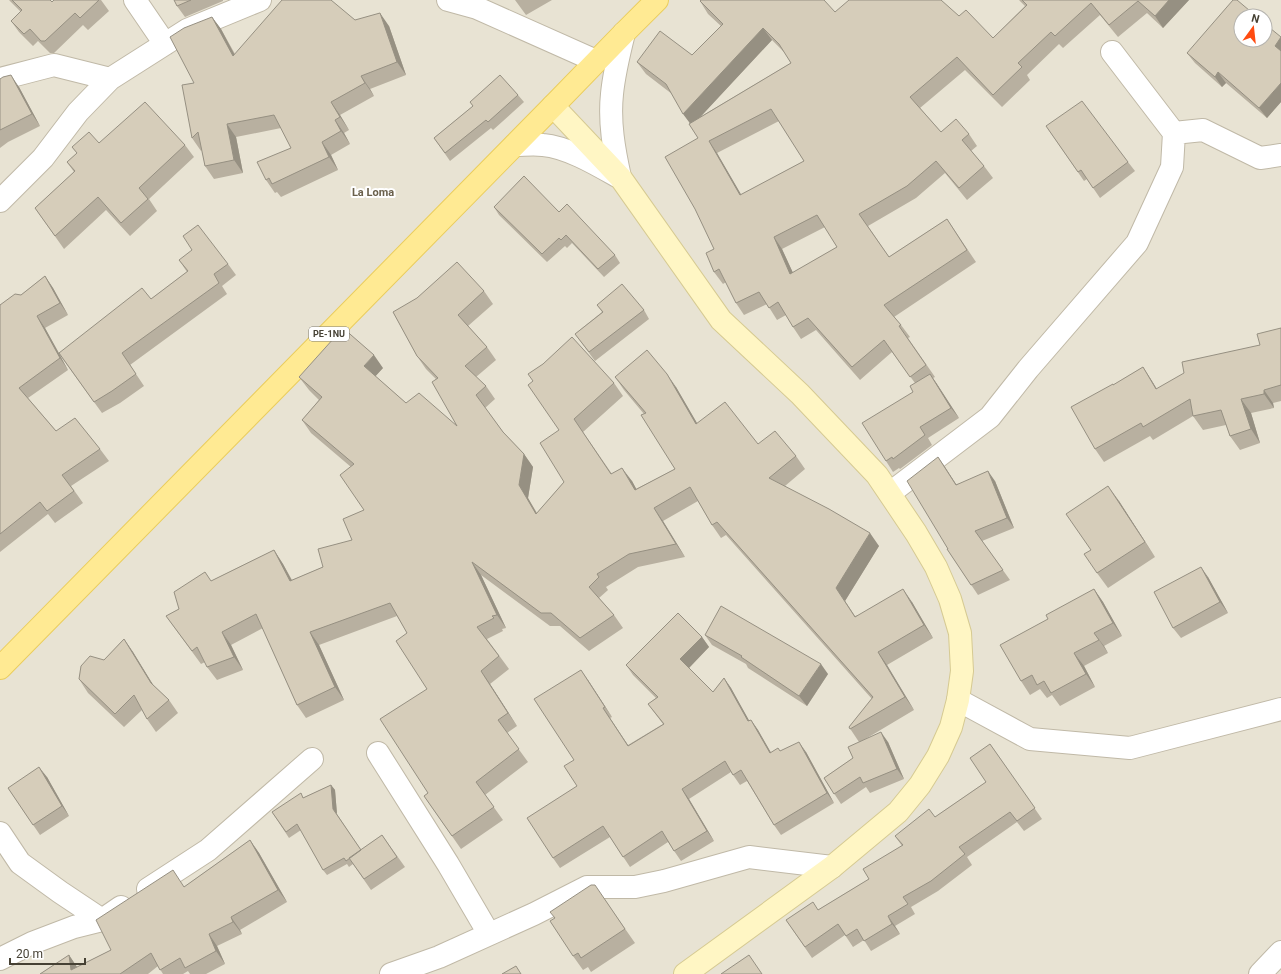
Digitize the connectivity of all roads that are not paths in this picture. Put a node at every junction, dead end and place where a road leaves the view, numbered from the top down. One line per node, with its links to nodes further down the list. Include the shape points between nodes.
1 (135, 0): 6 (street)
2 (260, 0): 6 (street, via 187,30)
3 (448, 0): 8 (street, via 477,8)
4 (657, 0): 5 (main road, PE-1NU)
5 (624, 33): 8 (main road, PE-1NU); 15 (street, via 615,74 611,116 613,145)
6 (165, 44): 9 (street)
7 (1112, 52): 12 (street)
8 (596, 61): 11 (main road, PE-1NU)
9 (110, 79): 10 (street, via 54,65); 16 (street, via 78,112 43,158)
10 (0, 80)
11 (553, 106): 13 (main road, PE-1NU); 15 (main road)
12 (1174, 133): 14 (street, via 1203,130 1260,158); 17 (street, via 1172,167 1137,243 990,417)
13 (515, 145): 15 (street, via 544,145 559,149 577,155); 18 (main road, PE-1NU)
14 (1281, 155)
15 (620, 177): 17 (main road, via 721,320 800,394 877,475)
16 (0, 201)
17 (890, 494): 19 (main road, via 936,567 950,599 960,633 962,671)
18 (0, 668)
19 (958, 700): 20 (street, via 1030,739 1130,748); 24 (main road, via 938,756 920,785 898,812)
20 (1281, 709)
21 (378, 753): 26 (street)
22 (312, 759): 25 (street, via 208,850)
23 (0, 833): 25 (street, via 20,863)
24 (832, 867): 26 (street, via 749,857 635,887 587,887); 30 (main road)
25 (102, 920): 28 (street, via 74,927 32,943)
26 (489, 934): 29 (street, via 439,957)
27 (1281, 952): 31 (street)
28 (0, 959)
29 (391, 974)
30 (685, 974)
31 (1260, 974)

